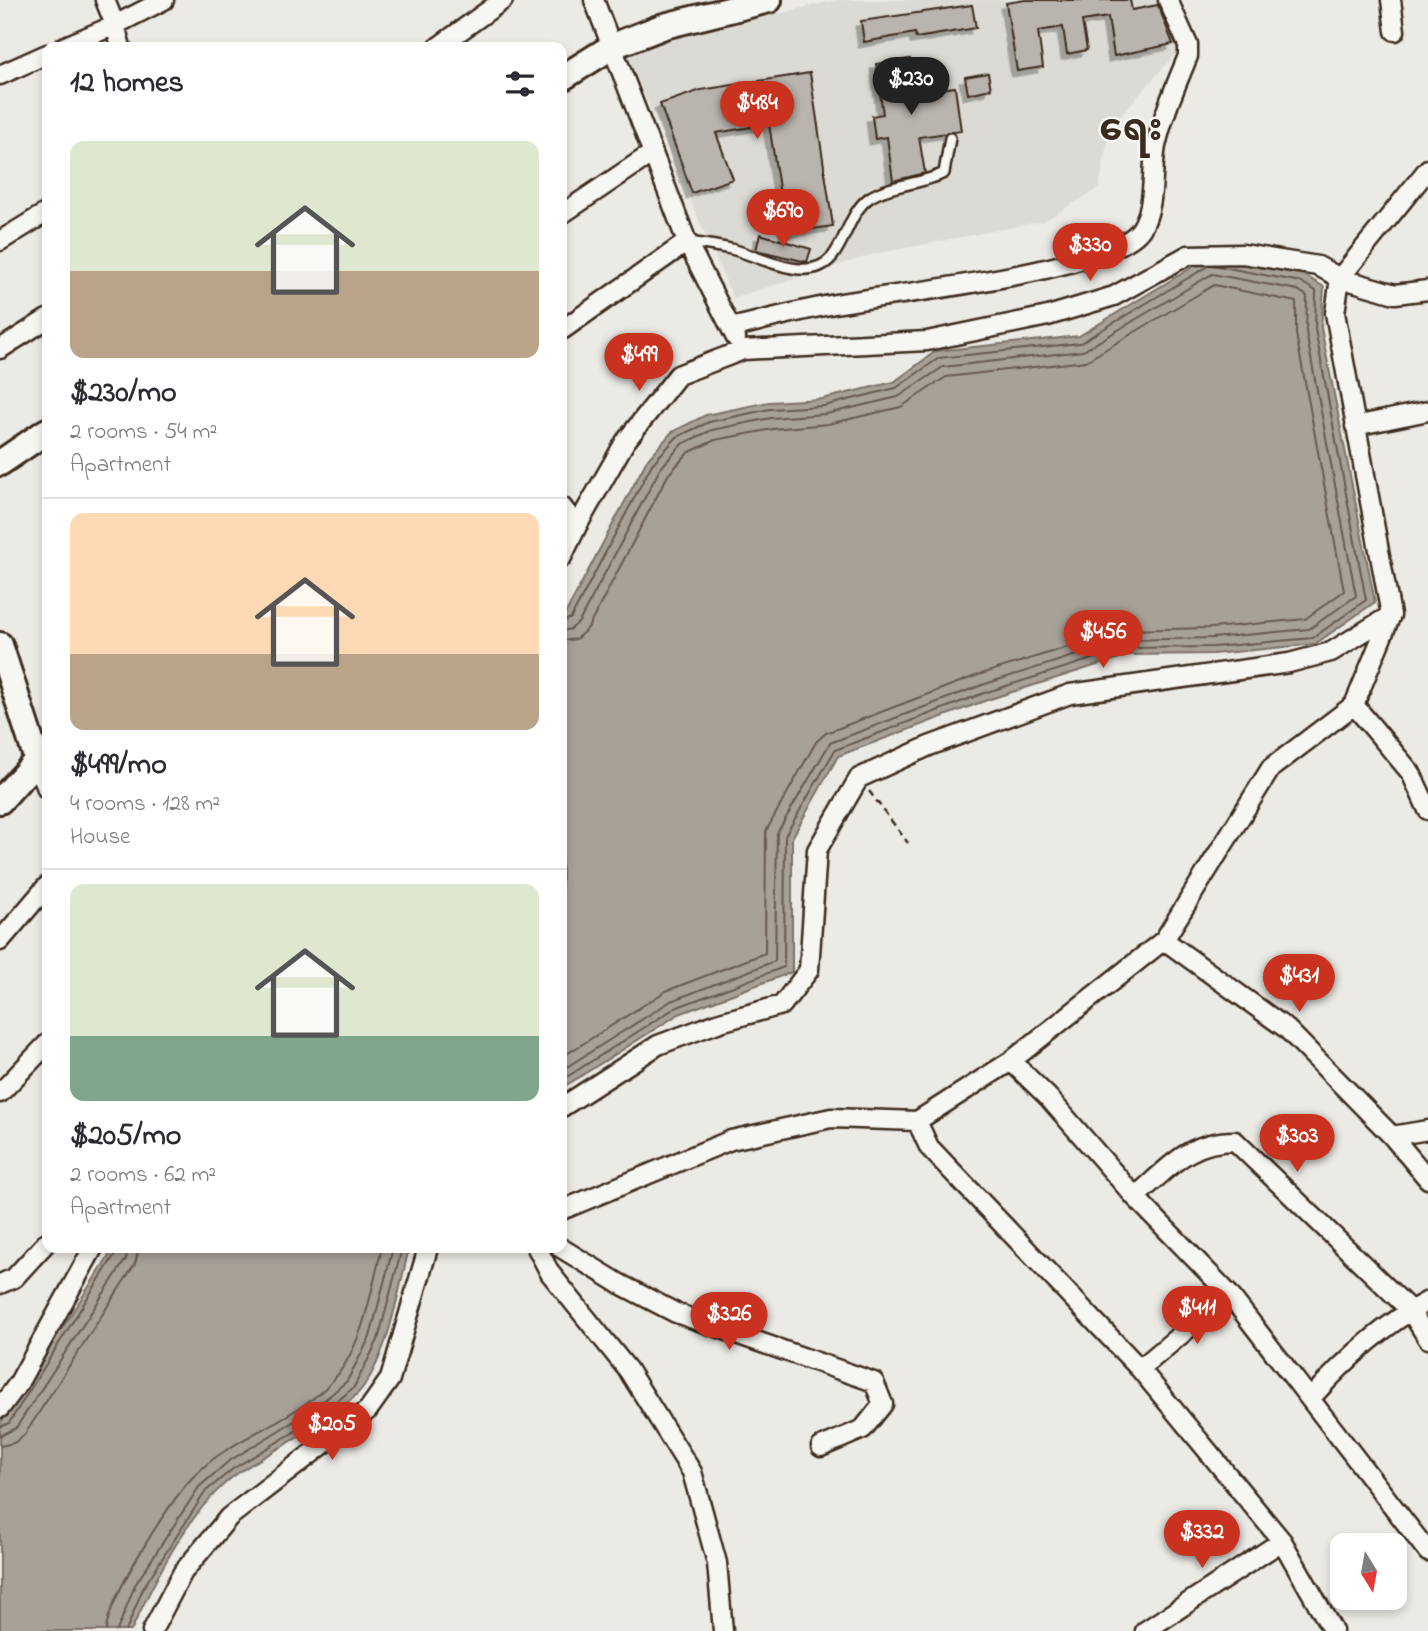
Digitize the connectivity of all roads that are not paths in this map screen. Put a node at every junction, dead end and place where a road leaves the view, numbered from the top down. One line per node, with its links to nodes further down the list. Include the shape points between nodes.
1 (105, 0): 8 (street)
2 (164, 0): 8 (street)
3 (503, 0): 12 (street)
4 (594, 0): 13 (street)
5 (769, 0): 13 (street, via 664,26)
6 (1168, 0): 28 (street, via 1188,45 1188,56 1157,145 1150,203 1133,237 1075,261 829,305)
7 (1391, 0): 9 (street)
8 (115, 25): 10 (street); 11 (street)
9 (1395, 31)
10 (75, 42)
11 (120, 42)
12 (445, 42)
13 (613, 46): 16 (street); 18 (street)
14 (42, 56): 15 (street)
15 (0, 75)
16 (567, 75)
17 (950, 138): 23 (lane, via 944,173 869,198 831,258 816,267 804,269 733,249)
18 (651, 154): 20 (street); 23 (street)
19 (1428, 169): 24 (street)
20 (567, 211)
21 (42, 215): 22 (street)
22 (0, 241)
23 (687, 242): 27 (street); 28 (street)
24 (1340, 278): 25 (street, via 1395,294); 30 (street, via 1318,266 1243,254 1188,256 1114,296 1048,316 927,341); 32 (street, via 1335,313)
25 (1428, 290)
26 (42, 322): 29 (street)
27 (567, 326)
28 (732, 328): 30 (street)
29 (0, 349)
30 (743, 350): 36 (street, via 678,374 625,442)
31 (1428, 411): 32 (street)
32 (1355, 426): 38 (street)
33 (42, 434): 34 (street)
34 (0, 463)
35 (567, 513): 36 (street)
36 (577, 526): 37 (street)
37 (567, 547)
38 (1391, 615): 40 (street); 50 (street, via 1331,652 1289,663 1070,694 929,746 859,778 817,850 809,970 782,1005 658,1045)
39 (0, 645): 41 (street)
40 (1354, 705): 43 (street, via 1410,773); 45 (street, via 1271,768)
41 (42, 757): 42 (street)
42 (0, 802)
43 (1428, 810)
44 (42, 892): 46 (street)
45 (1164, 940): 48 (street); 53 (street, via 1287,1030)
46 (0, 941)
47 (42, 1049): 49 (street)
48 (1011, 1061): 51 (street); 55 (street)
49 (0, 1093)
50 (567, 1104)
51 (917, 1121): 56 (street, via 831,1118 731,1140); 67 (street, via 929,1147)
52 (1428, 1130): 53 (street)
53 (1392, 1136): 54 (street)
54 (1428, 1179)
55 (1135, 1197): 63 (street); 65 (street, via 1190,1151 1212,1141 1235,1141)
56 (567, 1208)
57 (42, 1247): 62 (street, via 14,1278)
58 (567, 1252): 70 (street, via 676,1312 874,1382 883,1404 863,1429)
59 (90, 1253): 69 (street)
60 (427, 1253): 73 (street, via 390,1379 368,1410 229,1517 183,1572)
61 (540, 1253): 74 (street, via 628,1370 692,1472 717,1563)
62 (0, 1284)
63 (1229, 1294): 67 (street); 68 (street)
64 (1428, 1301): 65 (street)
65 (1410, 1310): 66 (street); 68 (street, via 1334,1372)
66 (1428, 1339)
67 (1140, 1369): 71 (street)
68 (1310, 1399): 72 (street)
69 (0, 1408)
70 (821, 1447)
71 (1282, 1541): 75 (street); 76 (street)
72 (1428, 1552)
73 (152, 1631)
74 (723, 1631)
75 (1145, 1631)
76 (1333, 1631)

